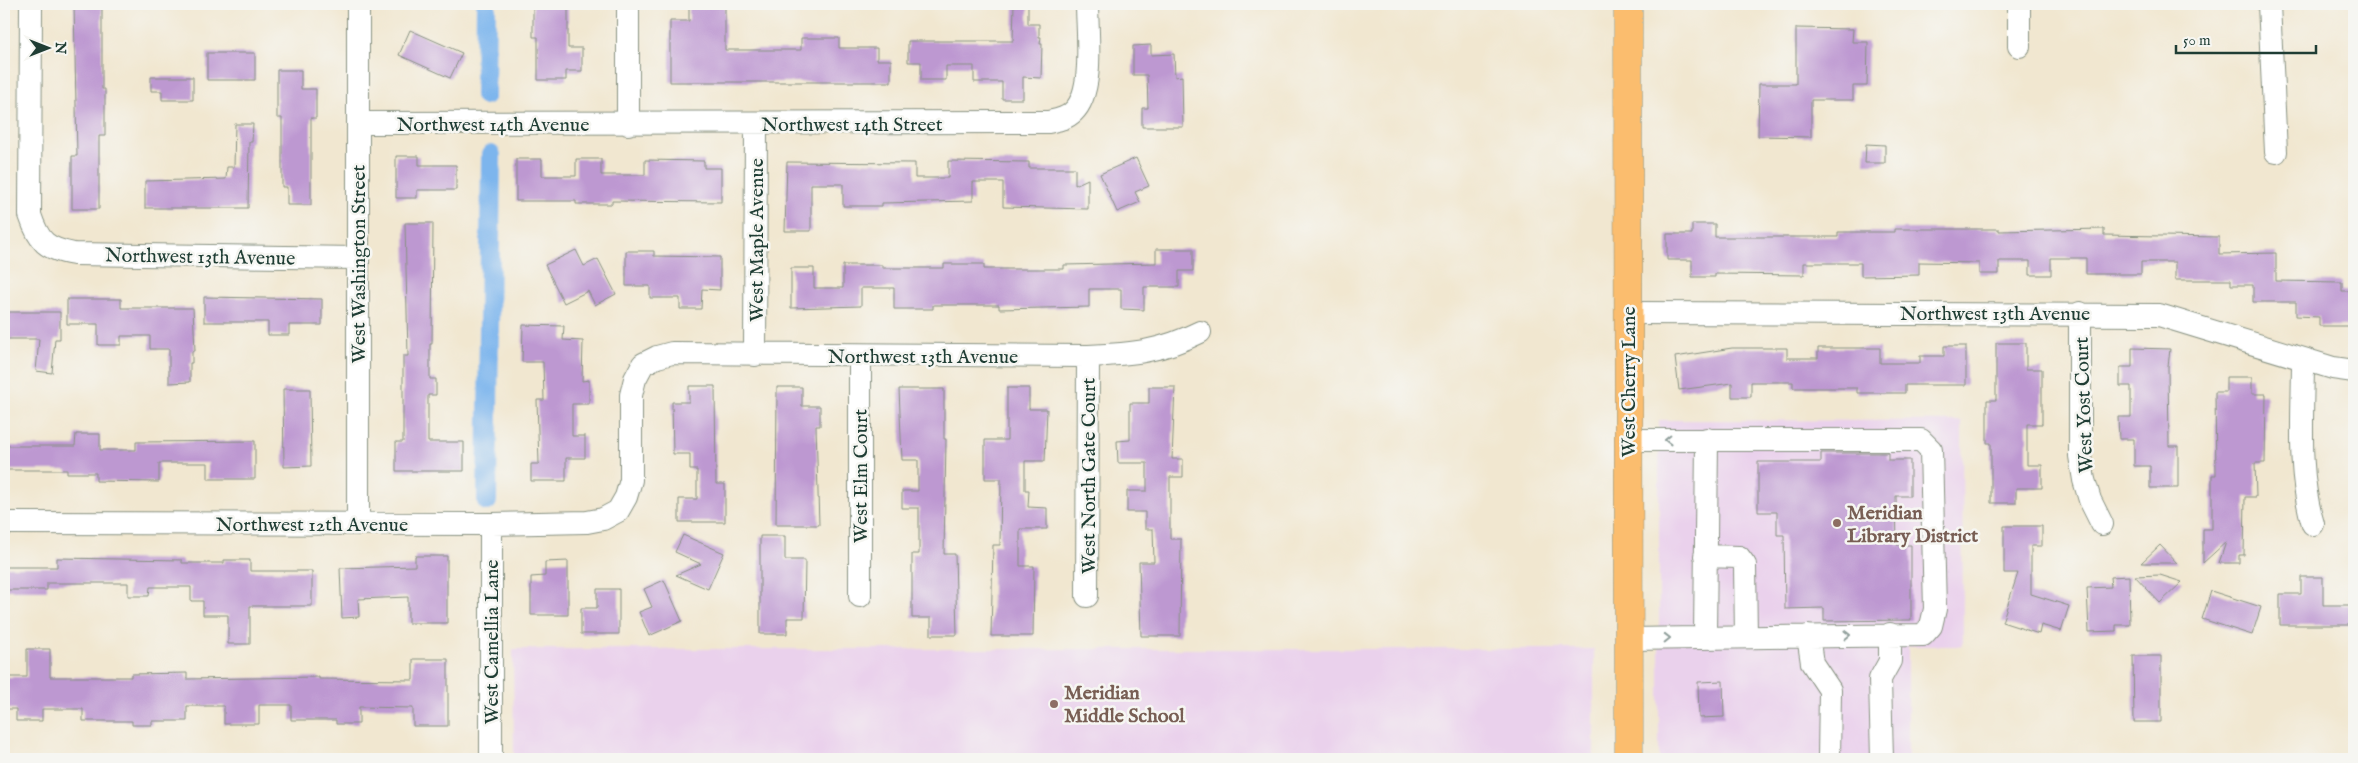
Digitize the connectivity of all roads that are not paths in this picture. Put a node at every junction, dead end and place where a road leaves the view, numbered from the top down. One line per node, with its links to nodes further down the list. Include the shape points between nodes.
1 (31, 4): 13 (street, Northwest 13th Avenue, via 30,215 44,244 74,254)
2 (358, 4): 9 (street, West Washington Street)
3 (628, 4): 10 (street)
4 (1087, 4): 11 (street, Northwest 14th Street, via 1087,80 1074,112 1062,119 1048,122)
5 (1628, 4): 14 (main road, West Cherry Lane)
6 (2019, 4): 8 (street)
7 (2269, 4): 12 (street)
8 (2019, 46)
9 (358, 123): 10 (street, Northwest 14th Avenue); 13 (street, West Washington Street)
10 (628, 124): 11 (street, Northwest 14th Street)
11 (756, 124): 17 (street, West Maple Avenue)
12 (2276, 152)
13 (358, 258): 26 (street, West Washington Street)
14 (1627, 313): 15 (street, Northwest 13th Avenue); 23 (main road, West Cherry Lane)
15 (2080, 313): 20 (street, Northwest 13th Avenue, via 2159,315); 28 (street, West Yost Court, via 2080,456 2086,487)
16 (1200, 332): 19 (street, Northwest 13th Avenue, via 1175,344 1134,354)
17 (755, 355): 18 (street, Northwest 13th Avenue); 24 (street, Northwest 13th Avenue, via 672,353 643,364 631,395 630,480)
18 (860, 355): 19 (street, Northwest 13th Avenue); 31 (street, West Elm Court)
19 (1088, 356): 32 (street, West North Gate Court)
20 (2303, 359): 21 (street, Northwest 13th Avenue); 29 (street, via 2303,479)
21 (2354, 371)
22 (1706, 439): 23 (street, one-way to 23); 30 (street); 33 (street, via 1910,439 1921,440 1931,450 1935,609 1931,626 1922,635)
23 (1629, 440): 36 (main road, West Cherry Lane)
24 (618, 511): 27 (street, Northwest 12th Avenue, via 603,519 587,522)
25 (4, 523): 26 (street, Northwest 12th Avenue)
26 (358, 524): 27 (street, Northwest 12th Avenue)
27 (491, 524): 38 (street, West Camellia Lane)
28 (2102, 524)
29 (2313, 524)
30 (1705, 556): 35 (street, via 1739,557 1745,565); 37 (street)
31 (860, 596)
32 (1087, 596)
33 (1890, 634): 34 (street, one-way to 33); 41 (street, via 1890,661 1880,679)
34 (1808, 636): 35 (street); 40 (street, via 1812,663 1830,690)
35 (1746, 637): 37 (street)
36 (1629, 638): 37 (street, one-way to 37); 39 (main road, West Cherry Lane)
37 (1705, 638)
38 (491, 759)
39 (1629, 759)
40 (1829, 759)
41 (1882, 759)

